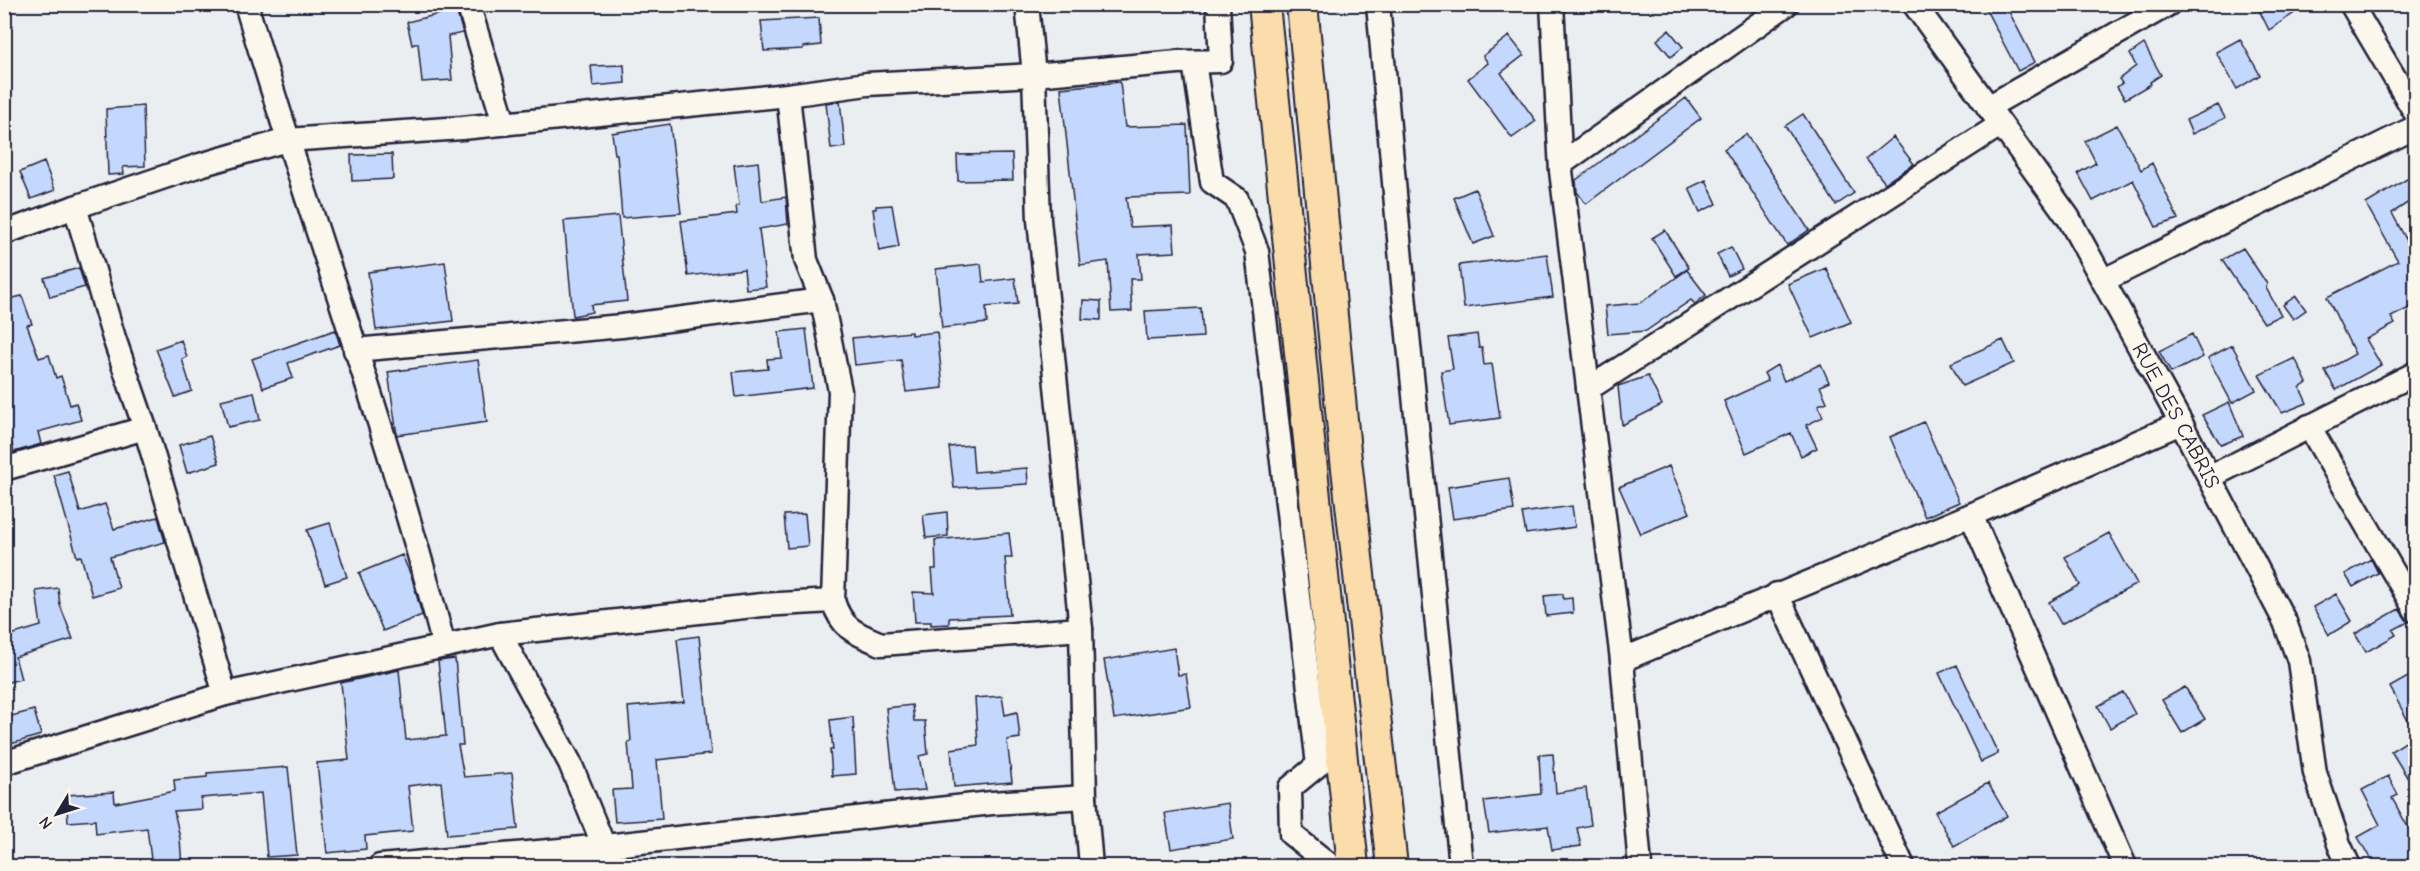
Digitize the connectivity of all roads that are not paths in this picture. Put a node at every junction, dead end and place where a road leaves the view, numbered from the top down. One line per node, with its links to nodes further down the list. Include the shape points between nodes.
1 (246, 4): 20 (street)
2 (468, 4): 18 (street)
3 (1027, 4): 14 (street)
4 (1218, 4): 13 (street, via 1221,61)
5 (1264, 4): 49 (main road)
6 (1302, 4): 50 (main road, via 1345,451)
7 (1378, 4): 51 (street)
8 (1552, 4): 21 (street)
9 (1787, 4): 21 (street)
10 (1914, 4): 17 (street, RUE DES CABRIS)
11 (2169, 4): 17 (street)
12 (2351, 4): 16 (street)
13 (1194, 62): 14 (street); 48 (street, via 1212,182 1237,199 1257,251 1318,765 1290,788 1291,834)
14 (1034, 75): 15 (street, via 867,84); 38 (street, via 1039,220)
15 (788, 95): 18 (street); 25 (street, via 806,260)
16 (2415, 114)
17 (1994, 116): 24 (street, RUE DES CABRIS, via 2068,217); 28 (street)
18 (504, 123): 20 (street)
19 (2415, 127): 24 (street)
20 (287, 140): 22 (street); 26 (street)
21 (1561, 164): 28 (street)
22 (75, 207): 23 (street); 31 (street)
23 (4, 233)
24 (2104, 280): 29 (street, RUE DES CABRIS)
25 (822, 300): 26 (street, via 622,326); 36 (street, via 840,391)
26 (355, 350): 40 (street)
27 (2415, 373): 30 (street)
28 (1588, 389): 41 (street)
29 (2181, 423): 33 (street, RUE DES CABRIS); 34 (street)
30 (2309, 426): 33 (street); 37 (street)
31 (145, 428): 32 (street); 42 (street)
32 (4, 469)
33 (2210, 477): 55 (street, RUE DES CABRIS, via 2285,622 2299,661 2315,774)
34 (1971, 515): 35 (street); 54 (street)
35 (1777, 594): 41 (street); 53 (street)
36 (833, 601): 38 (street, via 838,617 851,631 881,644); 39 (street, via 762,605)
37 (2415, 611)
38 (1082, 629): 44 (street)
39 (500, 634): 40 (street); 45 (street, via 570,762)
40 (444, 646): 42 (street)
41 (1622, 660): 52 (street)
42 (225, 694): 43 (street)
43 (4, 763)
44 (1085, 797): 45 (street, via 992,803); 47 (street)
45 (608, 856): 46 (street)
46 (380, 867)
47 (1091, 867)
48 (1330, 867)
49 (1353, 867)
50 (1392, 867)
51 (1461, 867)
52 (1640, 867)
53 (1903, 867)
54 (2125, 867)
55 (2349, 867)

